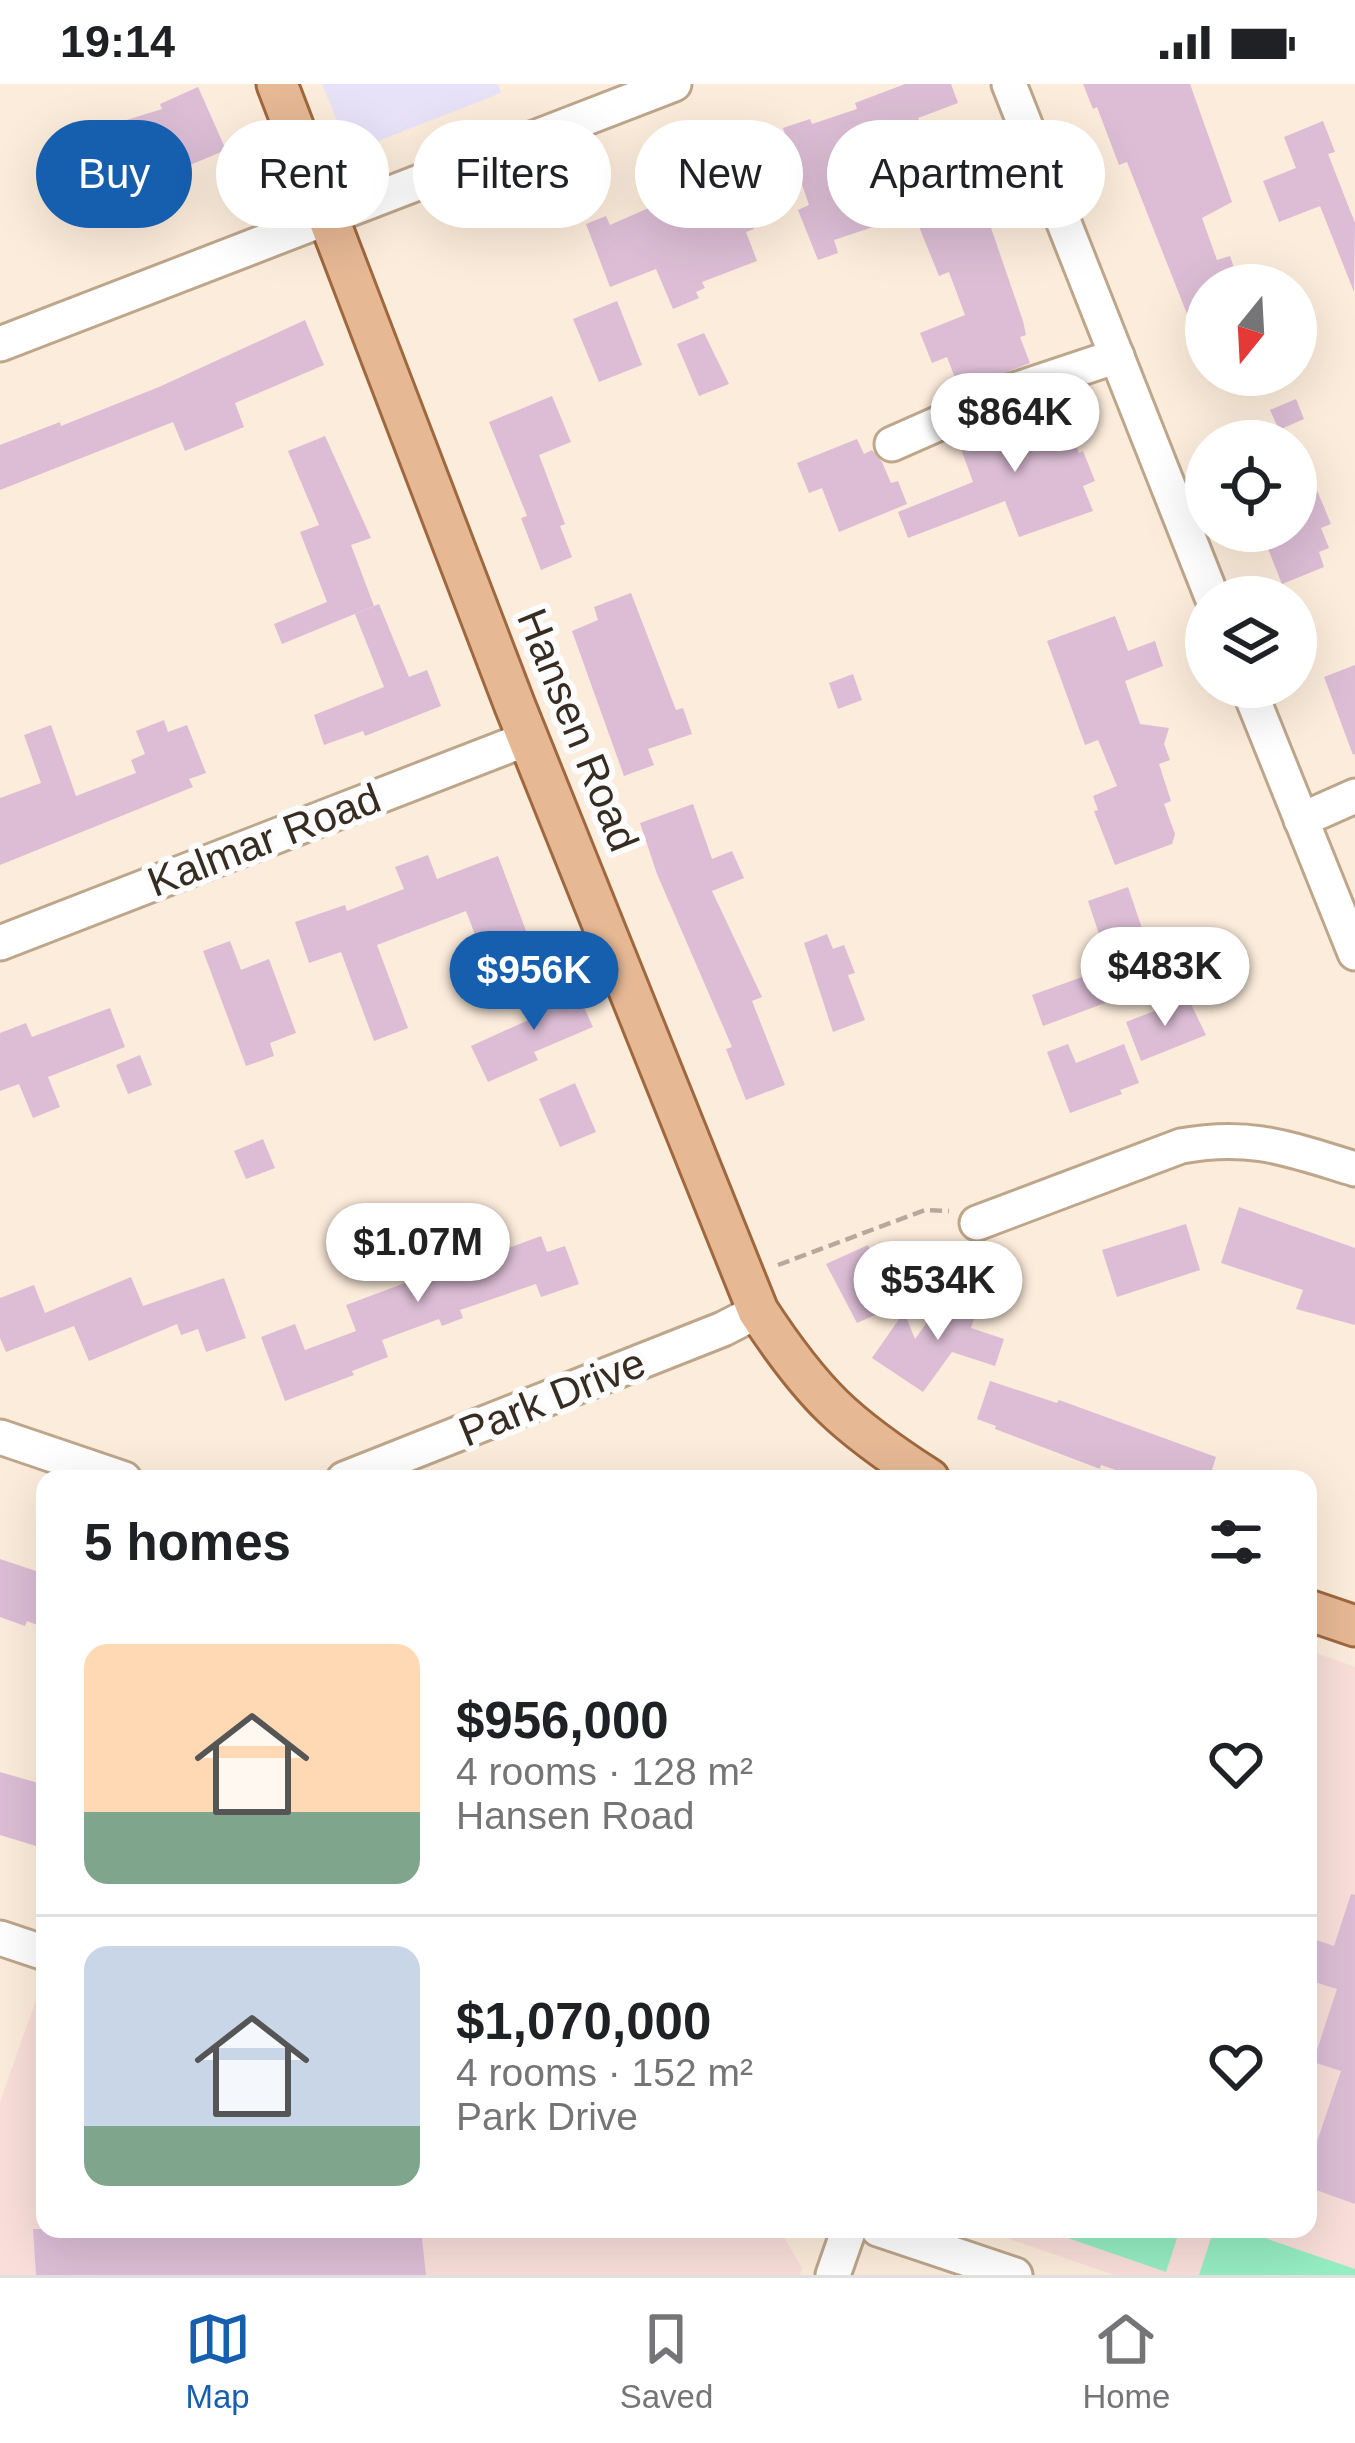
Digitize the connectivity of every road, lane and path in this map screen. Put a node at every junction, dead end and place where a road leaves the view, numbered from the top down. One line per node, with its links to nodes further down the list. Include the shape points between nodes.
1 (277, 84): 4 (main road, Hansen Road)
2 (674, 84): 5 (street)
3 (1009, 84): 9 (street)
4 (291, 120)
5 (389, 194)
6 (302, 228): 8 (street)
7 (332, 228): 13 (main road, Hansen Road)
8 (0, 344)
9 (1117, 356): 10 (street); 11 (street)
10 (892, 444)
11 (1205, 576)
12 (1256, 708): 15 (street)
13 (529, 738): 16 (street, Kalmar Road); 20 (main road, Hansen Road)
14 (1355, 796): 15 (street)
15 (1301, 820): 17 (street)
16 (0, 943)
17 (1355, 953)
18 (1355, 1169): 19 (street, via 1270,1143 1215,1140)
19 (966, 1217): 20 (path, via 925,1210)
20 (751, 1294): 23 (street, Park Drive, via 723,1329); 24 (main road, Hansen Road, via 818,1396)
21 (0, 1437): 22 (street)
22 (97, 1470)
23 (367, 1470)
24 (915, 1470)
25 (1317, 1613): 26 (main road)
26 (1355, 1626)
27 (0, 1938): 28 (street)
28 (36, 1950)
29 (846, 2238): 31 (street)
30 (905, 2238): 32 (street)
31 (832, 2275)
32 (1015, 2275)

